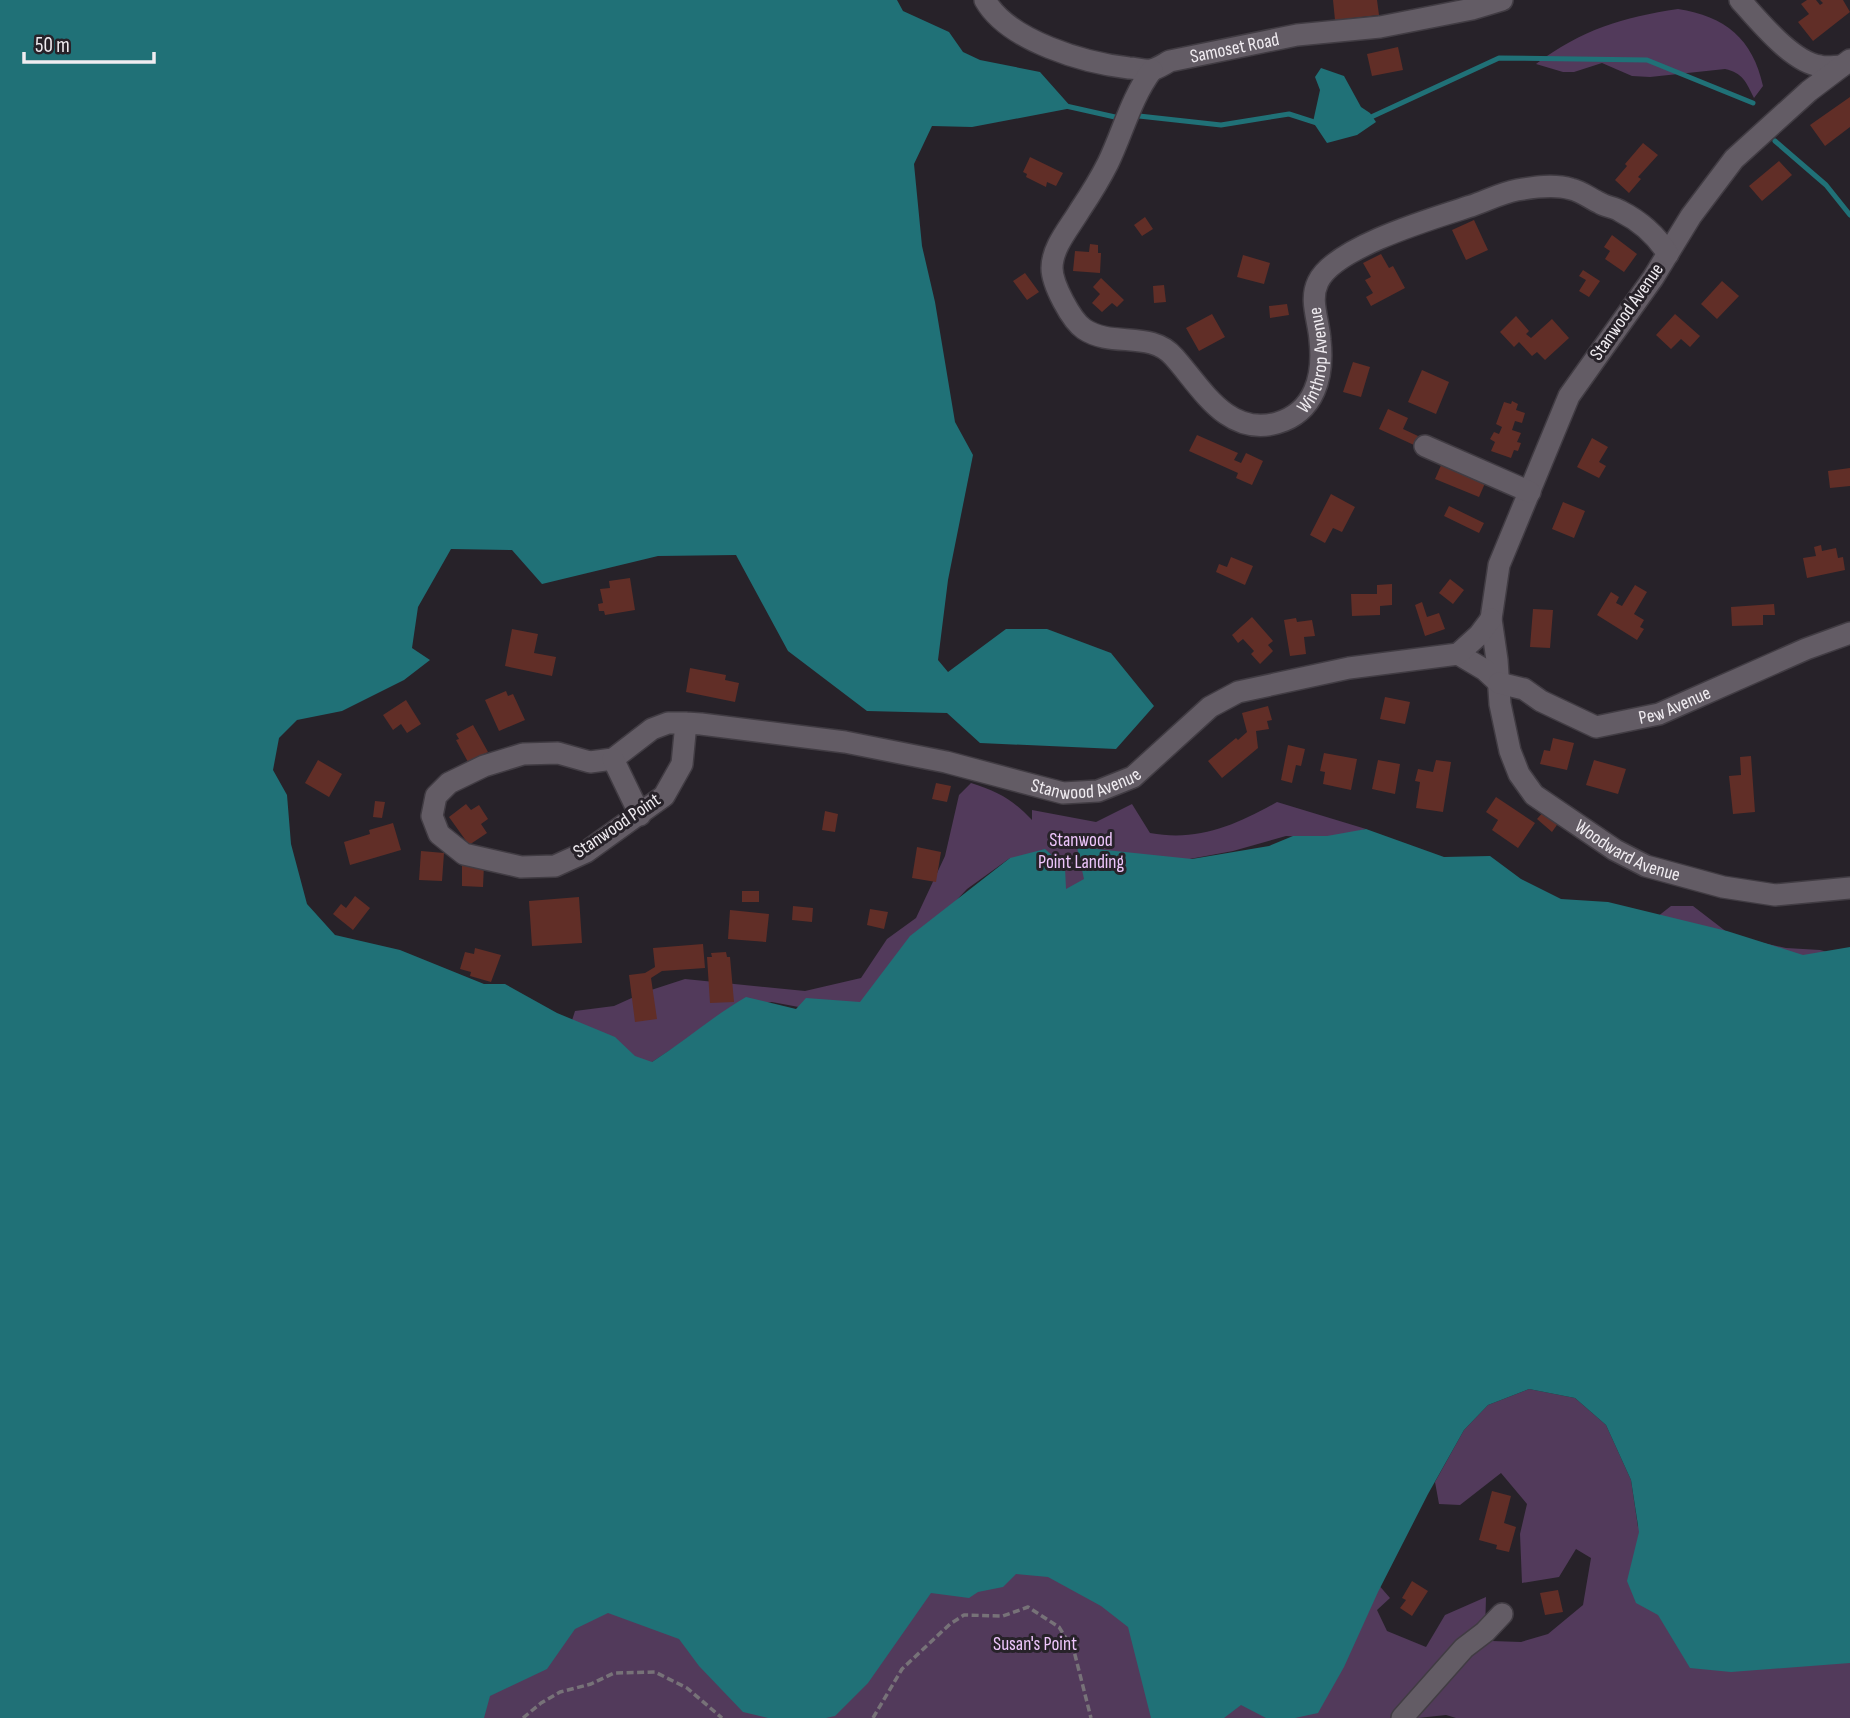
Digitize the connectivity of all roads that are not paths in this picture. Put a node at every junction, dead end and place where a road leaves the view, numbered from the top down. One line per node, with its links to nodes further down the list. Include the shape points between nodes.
1 (985, 0): 5 (street, Samoset Road, via 1005,22 1052,48 1116,66)
2 (1502, 0): 5 (street, Samoset Road, via 1380,27 1297,35 1170,61)
3 (1740, 0): 4 (street, via 1805,61 1819,66)
4 (1846, 63): 6 (street, Stanwood Avenue, via 1734,159)
5 (1152, 70): 6 (street, Winthrop Avenue, via 1140,86 1108,163 1056,249 1055,283 1074,320 1084,329 1098,336 1154,342 1167,349 1210,401 1233,418 1275,424 1310,401 1321,365 1313,298 1316,284 1325,270 1346,256 1410,227 1513,190 1540,186 1572,189 1647,228)
6 (1668, 254): 8 (street, Stanwood Avenue, via 1569,396)
7 (1425, 446): 8 (street)
8 (1530, 492): 9 (street, Stanwood Avenue, via 1499,565)
9 (1491, 619): 11 (street); 12 (street, Stanwood Avenue)
10 (1850, 633): 12 (street, Pew Avenue, via 1659,715 1596,727 1524,689)
11 (1458, 654): 12 (street); 13 (street, Stanwood Avenue, via 1349,668 1238,692 1209,707 1133,777 1098,791 1063,793 946,762 857,745)
12 (1499, 683): 16 (street, Woodward Avenue, via 1505,728 1519,774 1534,795 1615,850 1646,866 1723,887 1775,895)
13 (686, 723): 14 (street, via 652,729); 15 (street, Stanwood Point, via 682,764 664,796)
14 (613, 760): 15 (street); 15 (street, Stanwood Point, via 590,762 558,753 523,754 484,766 449,783 436,796 432,816 439,834 464,854 520,867 555,866 586,852)
15 (640, 815)
16 (1850, 888)
17 (1502, 1614): 18 (street, via 1464,1648)
18 (1402, 1718)

